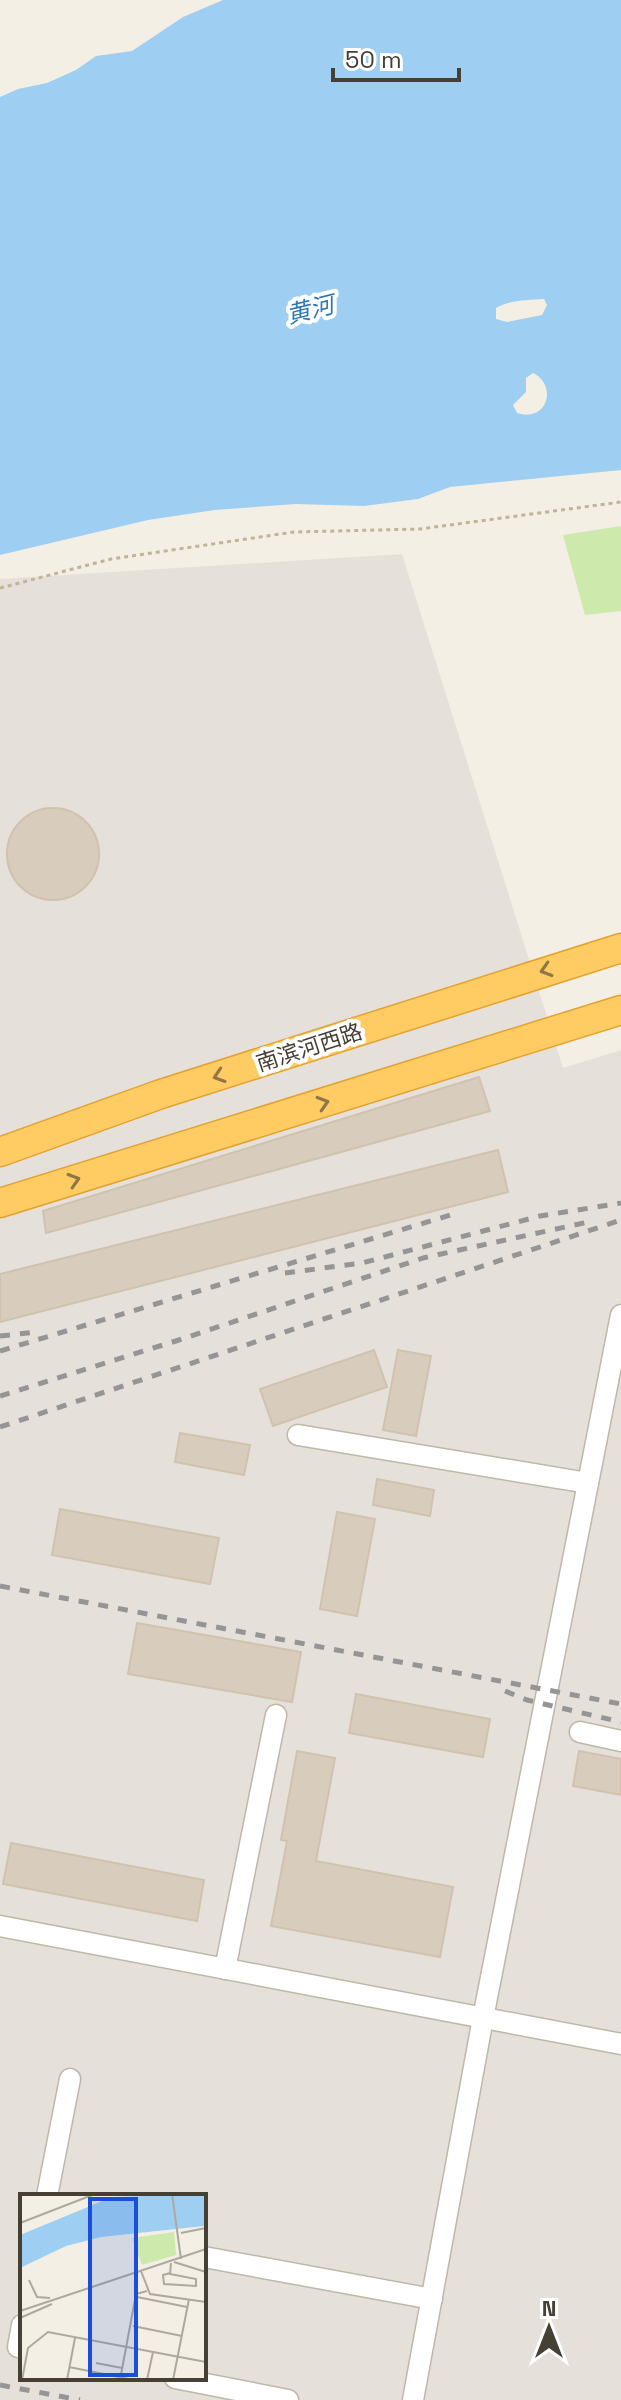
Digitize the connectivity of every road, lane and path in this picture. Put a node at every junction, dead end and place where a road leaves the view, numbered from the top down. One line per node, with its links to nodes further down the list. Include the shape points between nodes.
1 (621, 502): 2 (path, via 420,529 294,532 111,559)
2 (0, 588)
3 (621, 948): 5 (highway, 南滨河西路, one-way to 5, via 161,1094)
4 (621, 1010): 6 (highway, one-way to 4)
5 (0, 1152)
6 (0, 1203)
7 (621, 1315): 9 (street)
8 (298, 1435): 9 (street)
9 (588, 1483): 15 (street)
10 (276, 1715): 14 (street)
11 (580, 1732): 12 (street)
12 (621, 1741)
13 (0, 1926): 14 (street)
14 (225, 1969): 15 (street)
15 (483, 2018): 16 (street); 20 (street)
16 (621, 2044)
17 (70, 2079): 18 (street)
18 (47, 2194)
19 (206, 2257): 20 (street)
20 (432, 2299): 23 (street)
21 (185, 2380): 22 (street)
22 (288, 2400)
23 (413, 2400)

